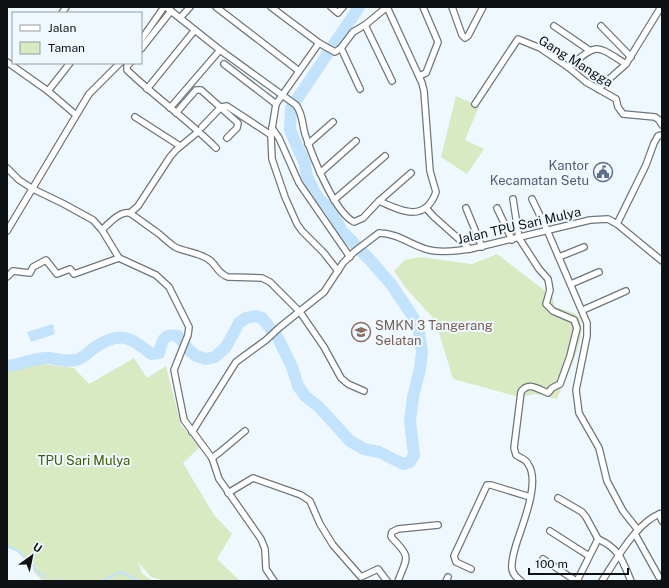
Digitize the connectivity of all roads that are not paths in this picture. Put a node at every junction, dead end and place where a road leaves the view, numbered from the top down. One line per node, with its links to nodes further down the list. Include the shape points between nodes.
1 (165, 7): 12 (street); 18 (street)
2 (190, 7): 13 (street)
3 (216, 7): 32 (street)
4 (271, 7): 19 (street)
5 (331, 7): 6 (street, via 338,13)
6 (343, 7)
7 (387, 7): 14 (street); 33 (street)
8 (423, 7): 33 (street, via 438,42 426,73)
9 (452, 7): 10 (street, via 465,38)
10 (482, 7)
11 (661, 7): 24 (street)
12 (172, 11): 13 (street); 20 (street)
13 (180, 18): 17 (street)
14 (365, 25): 21 (street, via 353,32); 34 (street)
15 (554, 26): 23 (street)
16 (601, 26): 24 (street)
17 (194, 31): 22 (street); 35 (street)
18 (142, 39)
19 (321, 44): 21 (street, via 334,52); 32 (street)
20 (142, 48)
21 (342, 48): 36 (street)
22 (220, 50): 39 (street); 43 (street)
23 (589, 50): 30 (street, via 603,50); 31 (street)
24 (631, 57): 30 (street)
25 (7, 62): 38 (street)
26 (69, 64): 38 (street)
27 (119, 64): 45 (street, via 88,94)
28 (129, 64): 35 (street, via 127,70)
29 (224, 64): 40 (street)
30 (626, 64): 37 (street)
31 (568, 67): 37 (street, Gang Mangga); 41 (street, Gang Mangga, via 540,48 518,39)
32 (299, 71): 39 (street)
33 (419, 76): 67 (street, via 424,91 430,171 436,192)
34 (392, 81)
35 (147, 89): 43 (street)
36 (360, 89)
37 (598, 89): 48 (street, Gang Mangga, via 616,99 623,114 655,118)
38 (48, 91): 45 (street)
39 (284, 96): 40 (street); 55 (street, via 296,105 301,114)
40 (276, 104): 49 (street)
41 (475, 104)
42 (221, 107): 44 (street, via 199,89); 50 (street); 51 (street, via 227,106); 53 (street, via 238,124)
43 (170, 108): 44 (street)
44 (176, 113): 50 (street)
45 (76, 115): 62 (street)
46 (135, 117): 56 (street)
47 (332, 122): 55 (street)
48 (662, 125)
49 (272, 128): 51 (street); 80 (street, via 299,183)
50 (201, 129): 56 (street); 57 (street)
51 (271, 135): 84 (street, via 272,159 297,224)
52 (662, 135): 71 (street, via 658,136 654,143)
53 (227, 138)
54 (356, 141): 60 (street)
55 (308, 144): 60 (street)
56 (180, 146): 70 (street, via 138,206)
57 (216, 148)
58 (385, 156): 65 (street)
59 (7, 168): 62 (street)
60 (320, 173): 65 (street)
61 (411, 173): 66 (street)
62 (33, 189): 72 (street, via 93,220); 74 (street)
63 (513, 199): 75 (street)
64 (532, 199): 73 (street)
65 (334, 200): 66 (street, via 354,222 363,218)
66 (379, 201): 67 (street, via 407,212 418,212)
67 (426, 208): 79 (street)
68 (466, 208): 78 (street)
69 (497, 208): 76 (street)
70 (130, 213): 72 (street, via 122,214); 90 (street, via 177,248 194,252 211,261 223,275 262,278 270,282)
71 (617, 224): 73 (street, Jalan TPU Sari Mulya, via 608,219 600,219); 83 (street, Jalan TPU Sari Mulya)
72 (102, 230): 82 (street)
73 (547, 230): 75 (street, Jalan TPU Sari Mulya); 81 (street)
74 (7, 231)
75 (519, 238): 76 (street, Jalan TPU Sari Mulya); 96 (street, via 548,279 550,290 546,304 553,311 574,320 577,328 560,384 548,393 529,386 520,392 514,448 516,455 528,462 532,474)
76 (512, 240): 78 (street, Jalan TPU Sari Mulya)
77 (584, 246): 81 (street)
78 (482, 247): 79 (street, Jalan TPU Sari Mulya)
79 (470, 250): 80 (street, Jalan TPU Sari Mulya, via 430,250 386,233 379,233)
80 (352, 254): 84 (street)
81 (559, 257): 87 (street)
82 (119, 258): 86 (street, via 74,274 70,269 57,274 46,260 33,267 30,273 13,272); 93 (street, via 156,275 169,287 189,327 188,336 174,370 184,420)
83 (662, 261)
84 (338, 271): 90 (street, via 324,292)
85 (599, 272): 87 (street)
86 (7, 277)
87 (571, 284): 89 (street)
88 (626, 291): 89 (street)
89 (582, 310): 102 (street, via 587,323 587,336 576,390 579,413 599,448 607,481)
90 (300, 312): 91 (street, via 341,378); 93 (street, via 236,362)
91 (364, 391)
92 (245, 431): 94 (street)
93 (192, 432): 94 (street)
94 (212, 458): 95 (street)
95 (228, 493): 109 (street, via 264,544 266,569); 110 (street, via 253,478 301,495 310,502 333,545 361,577 378,569)
96 (530, 497): 107 (street, via 487,486 454,556 456,562); 112 (street, via 512,558 513,572)
97 (558, 498): 103 (street, via 582,512)
98 (660, 513): 99 (street); 102 (street)
99 (662, 521)
100 (438, 525): 111 (street, via 398,529 392,532 391,536 406,555)
101 (550, 531): 105 (street)
102 (637, 532): 104 (street); 108 (street)
103 (598, 539): 104 (street); 105 (street)
104 (619, 553): 114 (street); 115 (street)
105 (589, 556): 113 (street)
106 (543, 559): 113 (street)
107 (471, 569)
108 (659, 577)
109 (274, 581)
110 (387, 581)
111 (398, 581)
112 (521, 581)
113 (576, 581)
114 (602, 581)
115 (631, 581)

